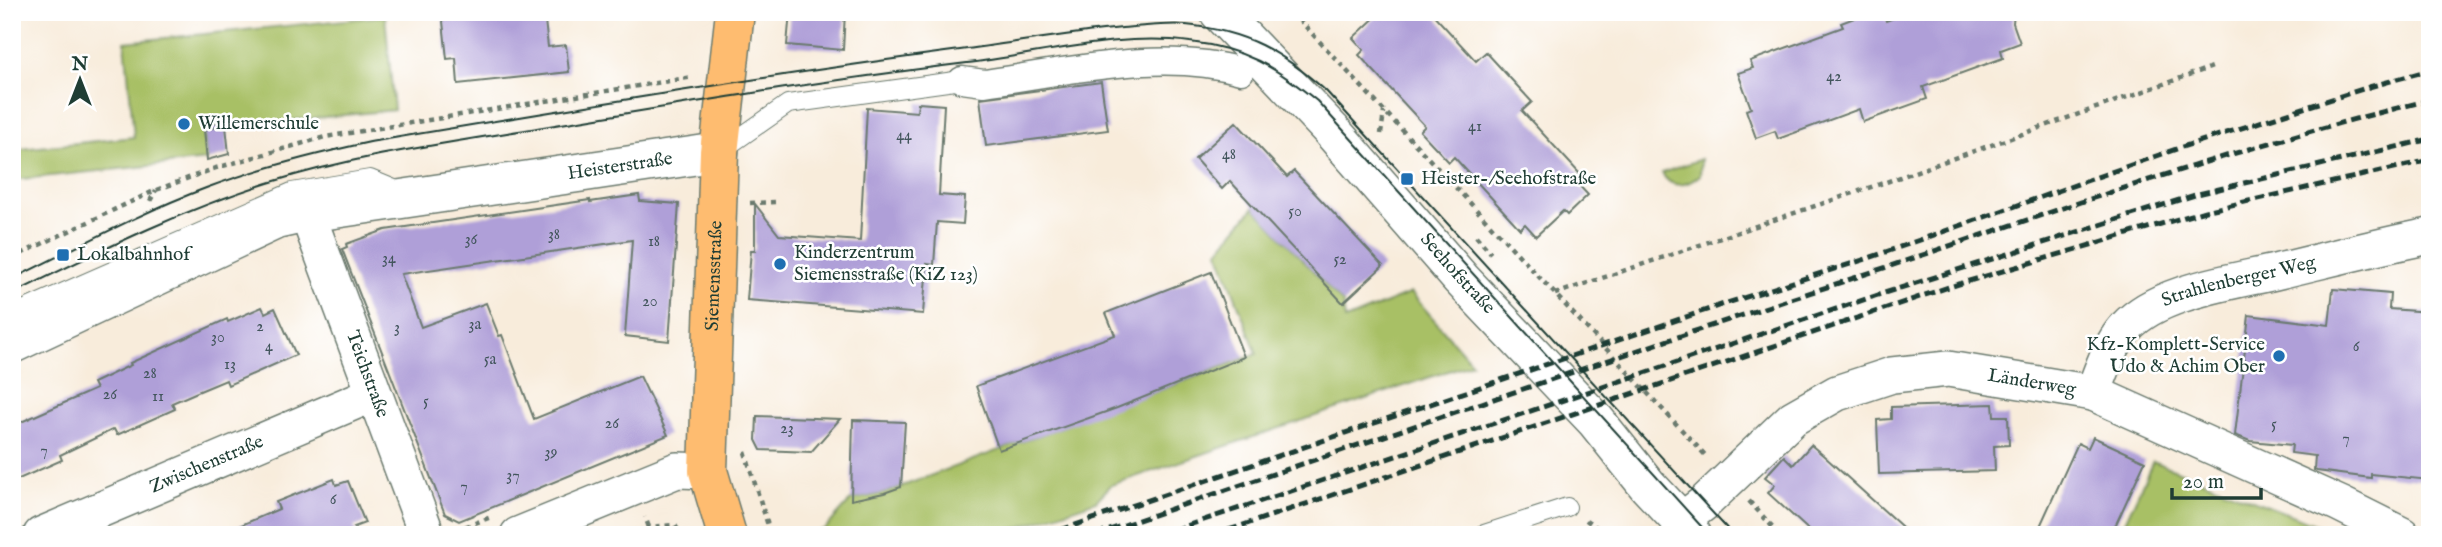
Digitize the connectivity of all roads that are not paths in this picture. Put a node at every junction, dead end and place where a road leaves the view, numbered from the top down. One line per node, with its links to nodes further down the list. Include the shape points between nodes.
1 (735, 12): 5 (main road, Siemensstraße)
2 (1219, 12): 15 (street, Seehofstraße, via 1596,421)
3 (1241, 71): 4 (street, Heisterstraße, via 1180,61 1144,62 984,83)
4 (962, 80): 5 (lane, Heisterstraße, via 788,104)
5 (719, 152): 6 (street, Heisterstraße); 13 (main road, Siemensstraße)
6 (415, 198): 7 (street, Heisterstraße); 9 (lane, via 370,179 292,192)
7 (307, 213): 10 (street, Heisterstraße, via 276,220); 12 (street, Teichstraße)
8 (2430, 236): 11 (street, Strahlenberger Weg, via 2185,294 2150,309 2127,326 2109,350)
9 (12, 315)
10 (12, 344)
11 (2093, 393): 15 (street, Länderweg, via 1948,369 1892,375 1837,393 1793,418); 21 (street, Länderweg)
12 (373, 394): 16 (street, Zwischenstraße); 17 (street, Teichstraße)
13 (708, 471): 18 (street, via 677,470); 19 (main road, Siemensstraße)
14 (1567, 507): 20 (lane)
15 (1686, 528)
16 (41, 535)
17 (427, 535)
18 (518, 535)
19 (727, 535)
20 (1481, 535)
21 (2402, 535)

